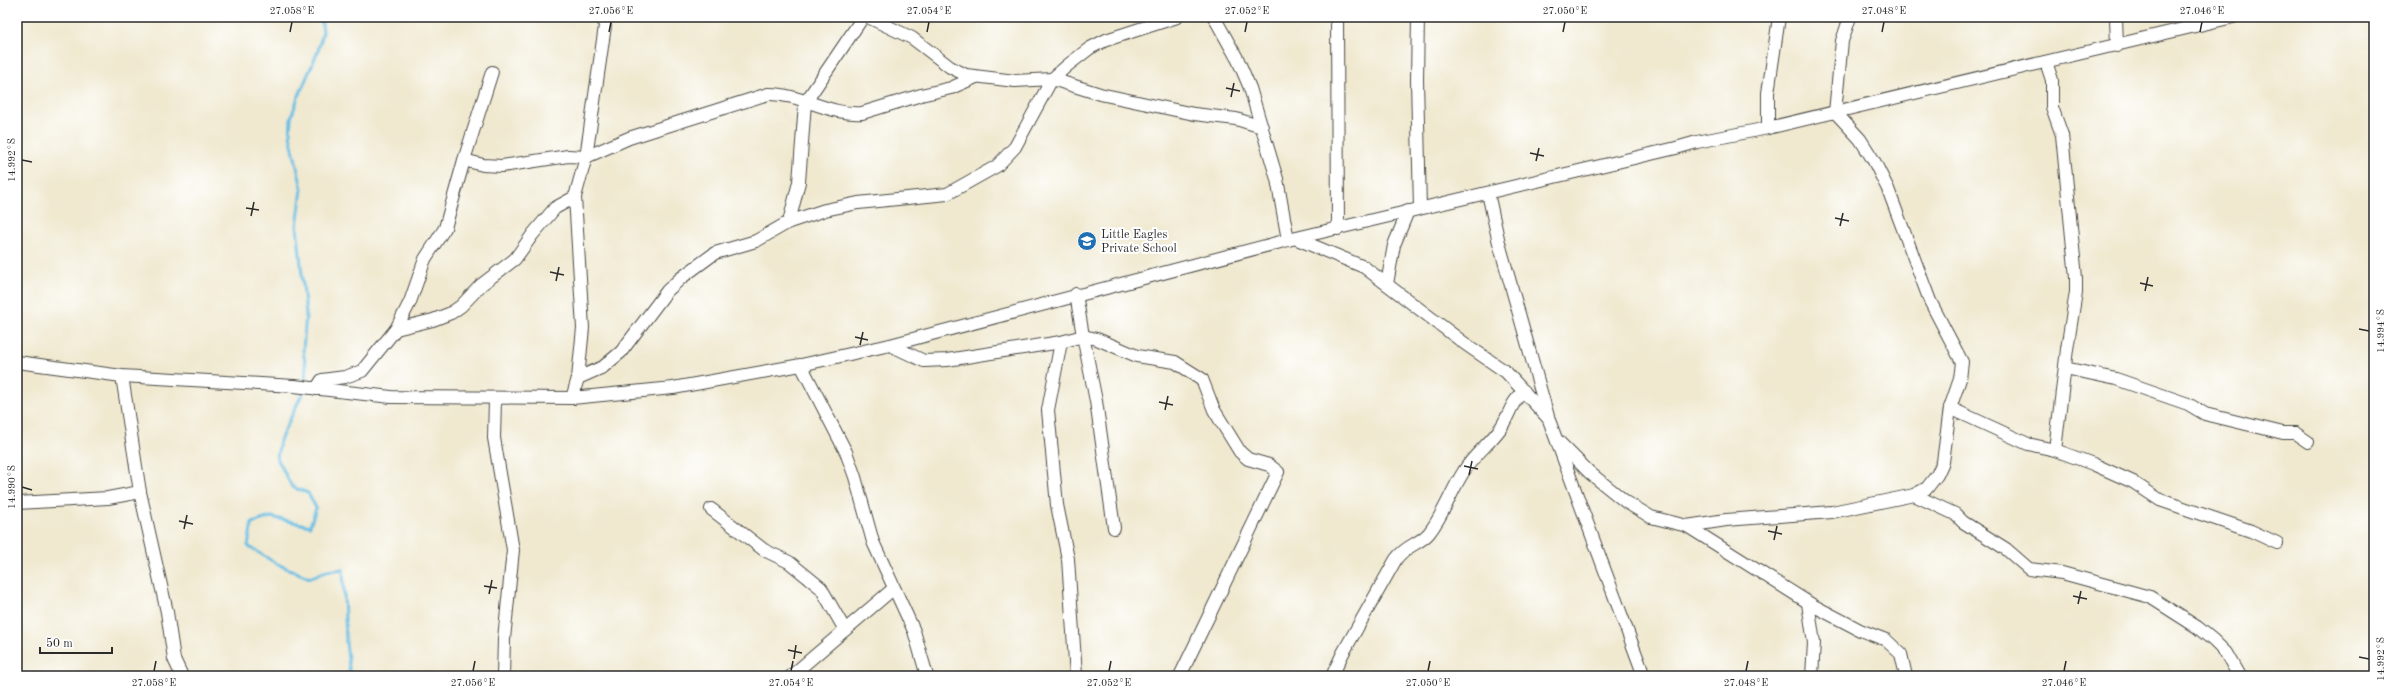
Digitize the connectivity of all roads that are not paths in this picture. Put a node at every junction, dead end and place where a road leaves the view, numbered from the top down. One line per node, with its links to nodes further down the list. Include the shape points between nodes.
1 (603, 17): 21 (street, via 605,26 602,53)
2 (863, 17): 17 (street)
3 (868, 17): 15 (street, via 912,38 950,67)
4 (1177, 17): 16 (street, via 1106,40 1090,48)
5 (1214, 17): 19 (street, via 1238,60)
6 (1337, 17): 28 (street)
7 (1418, 17): 25 (street)
8 (1779, 17): 20 (street, via 1768,92)
9 (1850, 17): 18 (street, via 1842,41)
10 (2116, 17): 12 (street)
11 (2233, 17): 12 (street)
12 (2117, 46): 13 (street)
13 (2046, 62): 18 (street); 38 (street, via 2052,80 2052,107 2062,135 2076,278)
14 (492, 72): 22 (street)
15 (976, 77): 16 (street, via 1034,81); 17 (street, via 951,88 862,113 853,114)
16 (1052, 79): 19 (street, via 1100,94 1194,114 1236,119); 27 (street, via 1015,147 997,166 957,190 941,196 858,203 825,210)
17 (805, 103): 21 (street, via 786,95 768,94 629,138); 27 (street, via 799,182)
18 (1835, 112): 20 (street); 45 (street, via 1860,138 1874,161 1888,189 1930,301 1958,351 1962,369)
19 (1262, 127): 29 (street)
20 (1768, 128): 23 (street, via 1696,142)
21 (586, 157): 22 (street, via 568,156 502,166); 24 (street)
22 (464, 160): 32 (street, via 445,228 425,259 410,302)
23 (1488, 193): 25 (street); 46 (street, via 1499,243)
24 (575, 197): 32 (street, via 555,208 515,259 481,285 462,306 433,320); 40 (street, via 583,328)
25 (1420, 208): 26 (street)
26 (1408, 211): 28 (street); 30 (street, via 1394,245)
27 (789, 222): 40 (street, via 763,238 715,253 681,278 667,291 621,352 603,367)
28 (1338, 229): 29 (street)
29 (1292, 240): 30 (street, via 1364,267); 31 (street)
30 (1387, 284): 42 (street, via 1506,372)
31 (1076, 294): 33 (street); 35 (street)
32 (396, 329): 41 (street, via 362,370 345,377 322,380)
33 (1083, 336): 34 (street); 55 (street, via 1096,402); 65 (street, via 1098,339 1137,356 1175,362 1202,379 1214,410 1240,452 1248,459 1269,465 1278,472)
34 (1061, 342): 35 (street, via 947,360 924,361); 64 (street, via 1048,410 1057,504 1068,559)
35 (890, 345): 37 (street)
36 (17, 362): 39 (street)
37 (801, 365): 43 (street, via 673,388); 57 (street, via 846,452 873,542)
38 (2065, 368): 48 (street, via 2116,379 2188,404 2205,414 2283,433 2295,433); 49 (street)
39 (122, 376): 41 (street); 50 (street)
40 (578, 378): 43 (street)
41 (313, 388): 44 (street, via 391,397)
42 (1524, 391): 46 (street); 66 (street, via 1514,399 1500,429 1464,470 1445,510 1429,533 1401,551)
43 (572, 398): 44 (street)
44 (495, 399): 61 (street, via 494,438 513,550)
45 (1950, 408): 49 (street, via 2028,444); 51 (street, via 1943,462 1931,484)
46 (1549, 420): 47 (street)
47 (1556, 439): 54 (street, via 1590,473 1626,502 1651,517); 67 (street)
48 (2308, 442)
49 (2055, 450): 56 (street, via 2133,482 2160,500 2251,531)
50 (140, 492): 52 (street, via 108,498); 60 (street, via 155,554 174,658)
51 (1914, 495): 54 (street, via 1832,512 1712,521); 70 (street, via 1955,514 1963,522 2006,549 2029,569 2062,573 2150,597 2213,640 2226,653)
52 (17, 503)
53 (710, 509): 59 (street, via 764,550 789,562 821,588)
54 (1687, 526): 58 (street)
55 (1114, 528)
56 (2276, 543)
57 (893, 589): 59 (street); 63 (street, via 914,631)
58 (1808, 603): 68 (street, via 1814,643); 69 (street, via 1860,630 1886,640 1901,654)
59 (845, 630): 62 (street)
60 (182, 676)
61 (503, 676)
62 (791, 676)
63 (927, 676)
64 (1076, 676)
65 (1180, 676)
66 (1332, 676)
67 (1644, 676)
68 (1812, 676)
69 (1906, 676)
70 (2239, 676)

